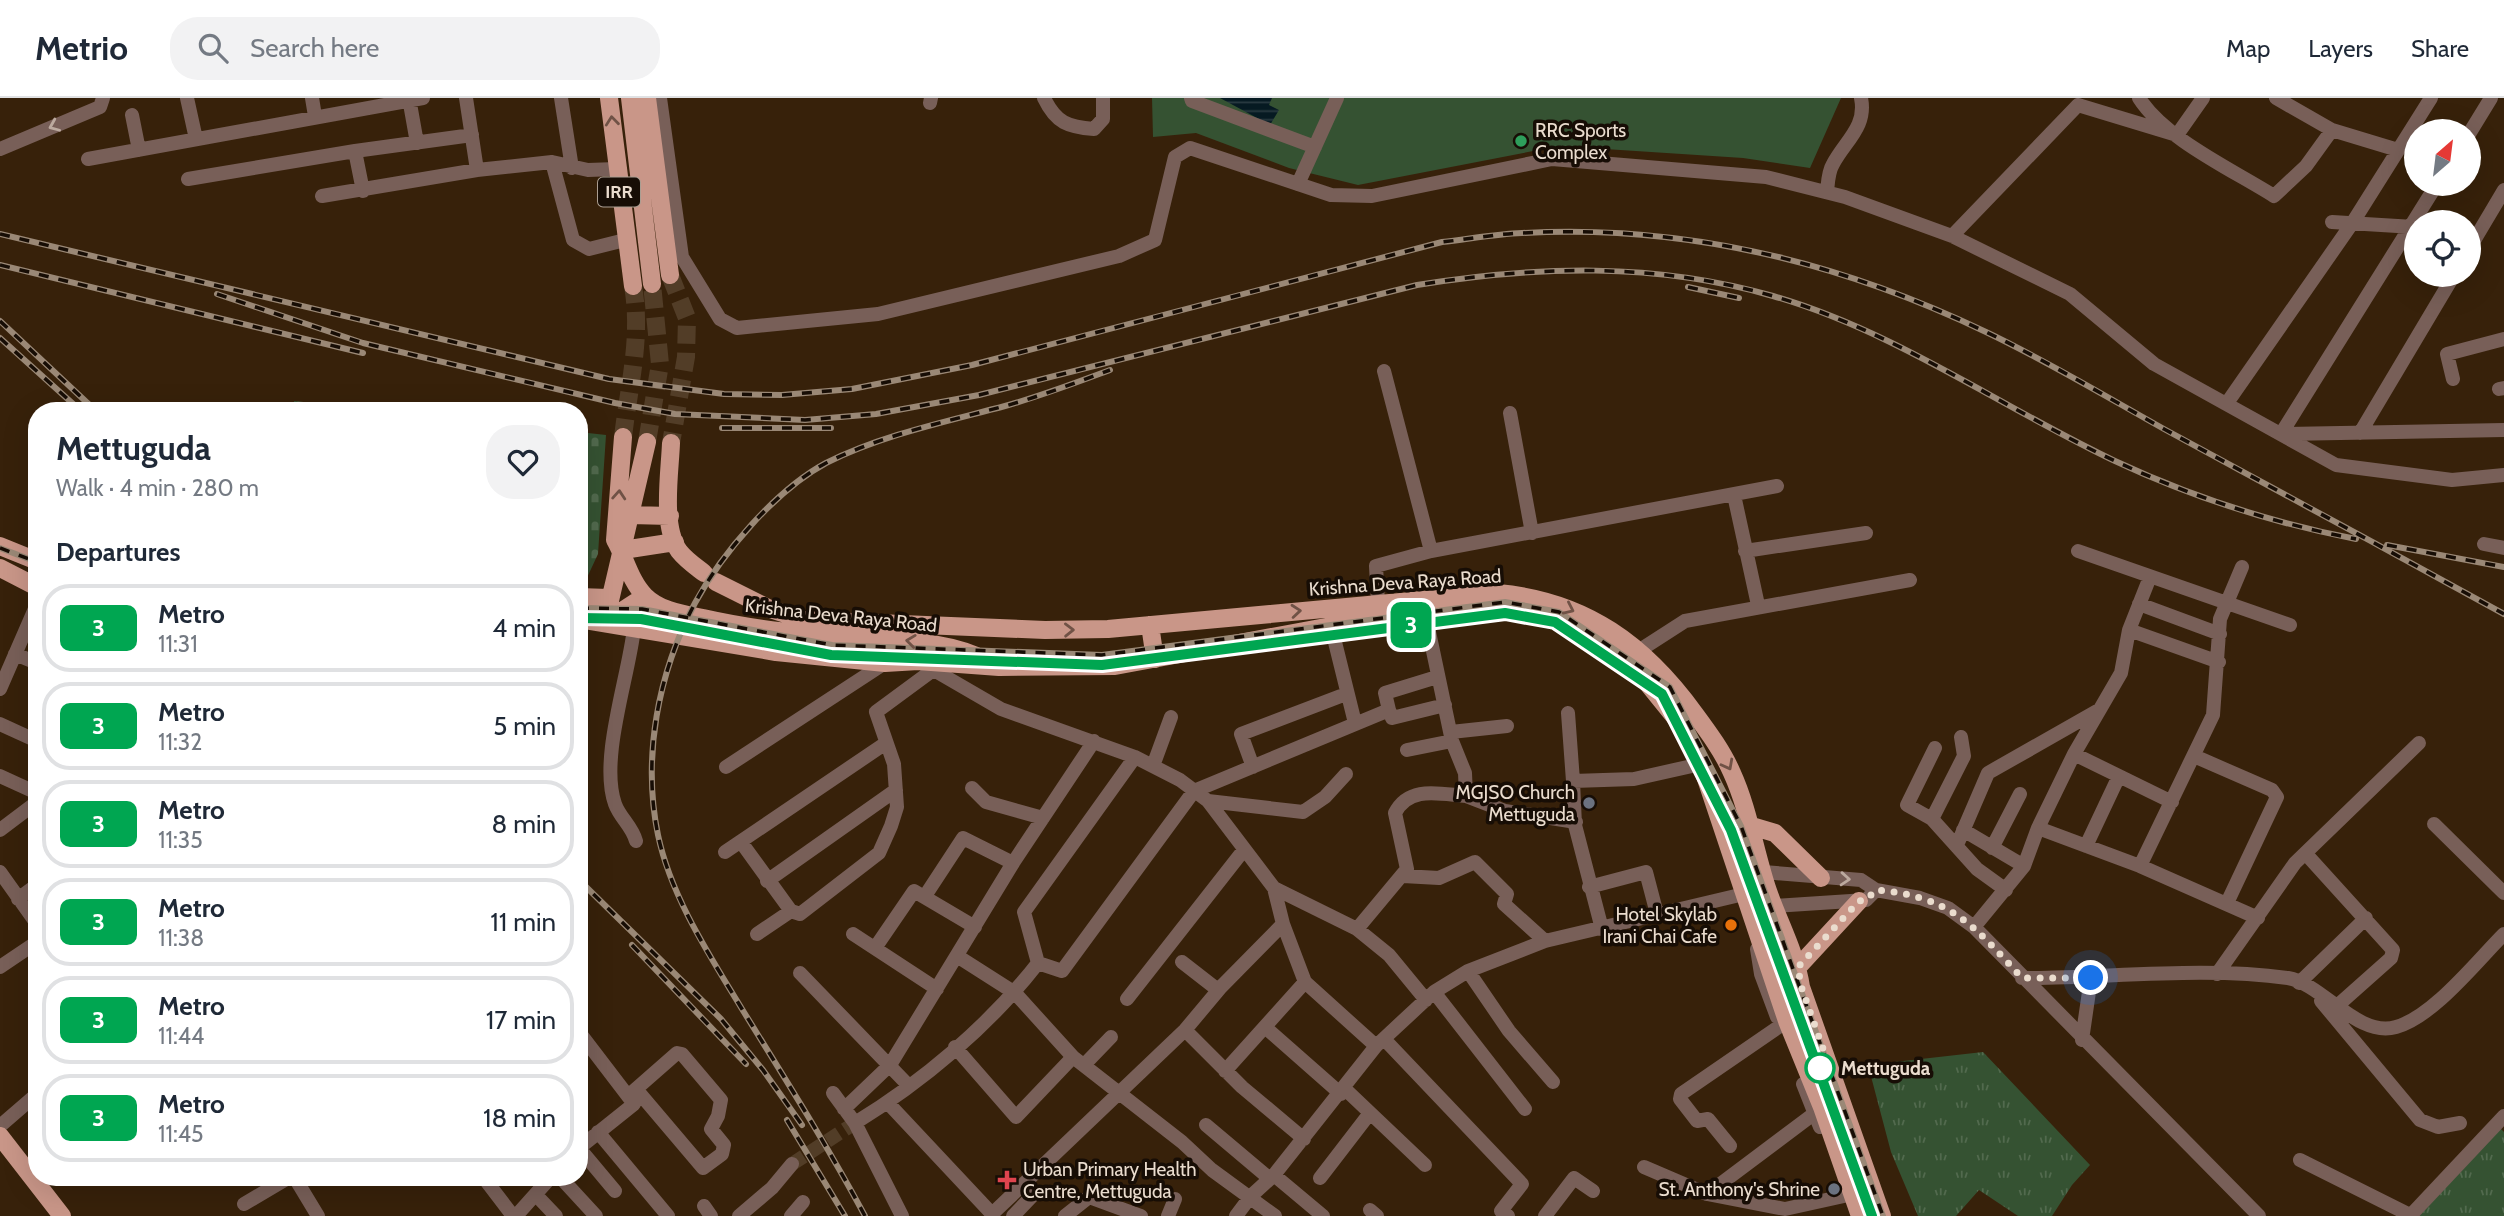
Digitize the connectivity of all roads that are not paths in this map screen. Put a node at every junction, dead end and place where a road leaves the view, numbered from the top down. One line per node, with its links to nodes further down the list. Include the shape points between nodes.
1 (103, 98): 30 (street, one-way to 30, via 100,107)
2 (187, 98): 27 (street)
3 (312, 98): 22 (street)
4 (466, 98): 25 (street)
5 (561, 98): 36 (street)
6 (609, 98): 37 (main road, IRR, one-way to 6)
7 (630, 98): 53 (main road, IRR)
8 (647, 98): 52 (main road)
9 (660, 98): 40 (street, via 682,257 720,319 737,328 878,314 1119,256 1155,240 1175,157 1190,148)
10 (1045, 98): 11 (street, via 1051,112 1067,127 1094,129 1102,119)
11 (1103, 98)
12 (1191, 98): 29 (street)
13 (1337, 98): 29 (street)
14 (1861, 98): 43 (street, via 1860,124 1831,166)
15 (2139, 98): 26 (street, via 2147,111)
16 (2203, 98): 26 (street)
17 (2276, 98): 24 (street)
18 (2431, 98): 32 (street)
19 (2491, 98): 23 (street)
20 (414, 99): 22 (street); 28 (street)
21 (132, 115): 31 (street)
22 (315, 116): 27 (street)
23 (2478, 119)
24 (2332, 130): 26 (street, via 2306,166 2274,196); 32 (street)
25 (472, 135): 28 (street); 38 (street)
26 (2177, 135): 49 (street, via 2077,105)
27 (196, 139): 31 (street)
28 (416, 143): 33 (street)
29 (1315, 147): 40 (street)
30 (0, 149)
31 (139, 150): 34 (street)
32 (2398, 150): 47 (street)
33 (355, 151): 39 (street); 42 (street)
34 (88, 159)
35 (552, 162): 36 (street); 38 (street); 50 (street, via 573,240 589,249)
36 (572, 168): 37 (street)
37 (617, 169): 50 (main road, IRR)
38 (477, 170): 42 (street)
39 (188, 179)
40 (1298, 184): 43 (street, via 1331,195 1372,196 1552,159 1766,177)
41 (2504, 190): 45 (street)
42 (363, 191): 44 (street)
43 (1827, 192): 49 (street)
44 (322, 196)
45 (2481, 221)
46 (2332, 222): 47 (street)
47 (2353, 222): 48 (street); 59 (street)
48 (2404, 226)
49 (1952, 236): 59 (street, via 2070,294 2154,364)
50 (625, 240): 54 (main road, IRR)
51 (2404, 241): 63 (street)
52 (670, 275)
53 (652, 284)
54 (632, 286)
55 (2447, 287): 62 (street)
56 (2504, 339): 58 (street, via 2447,354)
57 (1384, 371): 79 (street)
58 (2453, 379)
59 (2227, 403): 63 (street)
60 (1510, 413): 72 (street)
61 (2504, 430): 62 (street)
62 (2360, 433): 63 (street)
63 (2281, 434): 67 (street, via 2336,465 2452,480)
64 (623, 437): 78 (main road, one-way to 64, via 615,540)
65 (647, 442): 70 (main road)
66 (671, 443): 71 (main road)
67 (2504, 475)
68 (1777, 486): 69 (street)
69 (1734, 495): 72 (street); 80 (street)
70 (631, 515): 71 (main road); 78 (main road)
71 (670, 516): 74 (main road)
72 (1532, 533): 79 (street)
73 (1866, 533): 80 (street)
74 (675, 542): 78 (main road); 99 (main road, Krishna Deva Raya Road, one-way to 99, via 689,562 710,577 769,609 804,620 1001,628)
75 (2484, 544): 77 (street)
76 (0, 546): 82 (main road)
77 (2504, 548)
78 (623, 550): 88 (main road, via 631,577); 90 (main road)
79 (1431, 551): 92 (street, via 1376,566)
80 (1745, 551): 94 (street)
81 (2078, 551): 85 (street)
82 (28, 557)
83 (2242, 567): 91 (street)
84 (0, 568): 87 (main road)
85 (2150, 577): 91 (street); 93 (street)
86 (1910, 580): 94 (street)
87 (28, 582)
88 (645, 596): 97 (main road); 114 (main road, Krishna Deva Raya Road, one-way to 88, via 959,650 910,640 783,632 675,612)
89 (588, 597): 90 (main road)
90 (608, 598): 97 (main road)
91 (2225, 601): 100 (street); 105 (street)
92 (1378, 603): 98 (main road, Krishna Deva Raya Road, one-way to 92); 106 (main road, Krishna Deva Raya Road, one-way to 106, via 1469,594 1522,596 1558,604 1598,622)
93 (2139, 604): 104 (street); 105 (street)
94 (1758, 605): 106 (street, via 1685,621)
95 (1425, 614): 101 (main road, Krishna Deva Raya Road); 115 (street); 137 (main road, Krishna Deva Raya Road, via 1460,608 1532,611 1586,632 1640,674 1661,697)
96 (588, 620): 97 (main road, Krishna Deva Raya Road)
97 (605, 622): 103 (main road, Krishna Deva Raya Road)
98 (1183, 622): 99 (main road, Krishna Deva Raya Road); 107 (main road)
99 (1150, 625): 110 (main road)
100 (2290, 625)
101 (1331, 626): 107 (main road, Krishna Deva Raya Road); 117 (street)
102 (28, 627): 108 (street)
103 (634, 628): 111 (main road, Krishna Deva Raya Road, via 776,652); 162 (street, via 612,778 615,805)
104 (2129, 631): 112 (street); 120 (street, via 2121,673)
105 (2220, 634): 112 (street)
106 (1640, 650): 158 (main road, Krishna Deva Raya Road, one-way to 158, via 1669,678 1713,739 1732,774)
107 (1187, 653): 110 (main road, Krishna Deva Raya Road)
108 (15, 654): 109 (street); 116 (street)
109 (28, 659)
110 (1155, 659): 114 (main road, Krishna Deva Raya Road, via 1115,666)
111 (885, 663): 113 (main road, Krishna Deva Raya Road); 138 (street)
112 (2218, 663): 136 (street, via 2213,715)
113 (926, 666): 114 (main road, Krishna Deva Raya Road); 129 (street, via 1001,709); 130 (street, via 876,712)
114 (999, 667)
115 (1437, 677): 118 (street); 119 (street, via 1385,692)
116 (0, 688)
117 (1346, 694): 123 (street); 140 (street, via 1241,734)
118 (1445, 705): 119 (street, via 1392,718); 127 (street)
119 (1390, 710): 123 (street)
120 (2097, 711): 134 (street); 161 (street, via 1988,773)
121 (1568, 713): 144 (street)
122 (1171, 717): 139 (street)
123 (1355, 723): 140 (street)
124 (0, 724): 126 (street)
125 (1507, 726): 127 (street)
126 (28, 737)
127 (1452, 737): 133 (street); 150 (street, via 1465,774)
128 (1961, 737): 155 (street, via 1964,756)
129 (1094, 741): 135 (street); 154 (street)
130 (886, 743): 147 (street); 163 (street)
131 (2419, 743): 169 (street)
132 (1936, 748): 155 (street, via 1907,804)
133 (1407, 750)
134 (2074, 754): 143 (street); 159 (street)
135 (1135, 757): 139 (street); 209 (street, via 1024,912)
136 (2194, 757): 152 (street); 188 (street, via 2272,790 2277,797)
137 (1702, 764): 144 (street, via 1634,779); 184 (main road, Krishna Deva Raya Road)
138 (726, 766)
139 (1153, 766): 148 (street)
140 (1253, 767): 148 (street)
141 (1346, 774): 151 (street, via 1303,812)
142 (0, 776): 146 (street)
143 (2119, 776): 152 (street); 165 (street)
144 (1573, 781): 156 (street)
145 (972, 788): 154 (street, via 986,802)
146 (28, 789)
147 (896, 790): 177 (street); 190 (street, via 897,807 879,853 800,914)
148 (1194, 791): 151 (street); 209 (street, via 1062,971)
149 (2020, 794): 166 (street)
150 (1465, 796): 156 (street, via 1505,811); 175 (street, via 1416,793 1398,806 1396,822 1407,860)
151 (1208, 801): 167 (street)
152 (2172, 802): 172 (street)
153 (28, 809): 160 (street)
154 (1043, 818): 170 (street)
155 (1932, 819): 164 (street)
156 (1576, 822): 178 (street)
157 (2434, 824): 183 (street)
158 (1748, 825): 174 (main road, Krishna Deva Raya Road); 176 (main road, via 1775,833)
159 (2038, 828): 165 (street); 171 (street)
160 (0, 830)
161 (1963, 830): 164 (street); 166 (street)
162 (636, 841)
163 (741, 842): 168 (street); 177 (street)
164 (1956, 845): 181 (street, via 1977,869)
165 (2086, 846): 172 (street)
166 (1992, 848): 171 (street)
167 (1243, 851): 179 (street); 224 (street)
168 (725, 852)
169 (2306, 854): 193 (street); 194 (street)
170 (1013, 863): 185 (street, via 963,838); 196 (street)
171 (2024, 866): 181 (street)
172 (2140, 866): 188 (street)
173 (0, 872): 186 (street)
174 (1763, 872): 176 (street); 189 (main road, Krishna Deva Raya Road)
175 (1403, 876): 198 (street); 204 (street, via 1439,878 1475,862 1507,894 1504,904)
176 (1821, 878): 180 (street, one-way to 180, via 1861,880)
177 (767, 881): 190 (street)
178 (1589, 887): 192 (street, via 1646,872); 199 (street)
179 (1274, 888): 195 (street); 198 (street)
180 (1876, 890): 187 (street); 197 (street, via 1948,908)
181 (2006, 890): 197 (street)
182 (28, 892): 186 (street)
183 (2504, 892)
184 (1744, 894): 192 (street); 202 (main road, Krishna Deva Raya Road)
185 (925, 896): 196 (street); 206 (street, via 912,893)
186 (18, 899): 191 (street)
187 (1859, 901): 189 (street); 211 (main road)
188 (2227, 903): 193 (street)
189 (1774, 906): 211 (main road, Krishna Deva Raya Road)
190 (791, 911): 200 (street)
191 (28, 912)
192 (1657, 914): 199 (street)
193 (2258, 918): 214 (street)
194 (2366, 918): 218 (street); 225 (street, via 2393,954)
195 (1283, 924): 217 (street); 219 (street)
196 (975, 927): 207 (street)
197 (1974, 927): 215 (street)
198 (1357, 929): 223 (street)
199 (1602, 929): 204 (street)
200 (757, 934)
201 (853, 934): 206 (street)
202 (1758, 934): 227 (street, via 1761,974); 278 (main road, Krishna Deva Raya Road)
203 (2504, 934): 225 (street, via 2409,1022 2394,1028 2365,1024)
204 (1545, 941): 212 (street)
205 (28, 948): 210 (street)
206 (874, 948): 220 (street)
207 (957, 956): 220 (street); 222 (street)
208 (1182, 962): 219 (street)
209 (1038, 963): 222 (street)
210 (0, 967)
211 (1798, 967): 306 (main road, Krishna Deva Raya Road)
212 (1468, 971): 223 (street); 237 (street, via 1509,1031)
213 (800, 973): 235 (street)
214 (2217, 974): 216 (street); 218 (street)
215 (2022, 978): 216 (street); 230 (street)
216 (2091, 978): 230 (street)
217 (1305, 982): 228 (street); 232 (street)
218 (2299, 983): 221 (street)
219 (1216, 988): 226 (street)
220 (937, 989): 235 (street)
221 (2313, 992): 225 (street); 251 (street, via 2420,1120 2438,1127)
222 (1015, 993): 233 (street); 234 (street)
223 (1430, 996): 232 (street); 246 (street)
224 (1127, 999)
225 (2337, 1006)
226 (1187, 1024): 236 (street); 241 (street)
227 (1780, 1026): 248 (street); 258 (street, via 1681,1094 1697,1121 1708,1119)
228 (1266, 1028): 236 (street); 239 (street)
229 (1111, 1037): 234 (street)
230 (2082, 1040): 307 (street)
231 (588, 1042): 240 (street)
232 (1380, 1043): 239 (street); 302 (street, via 1522,1184 1501,1212)
233 (955, 1047): 234 (street, via 1016,1117); 238 (street)
234 (1079, 1061): 241 (street)
235 (890, 1065): 238 (street); 245 (street)
236 (1225, 1071): 256 (street)
237 (1553, 1082)
238 (909, 1086): 244 (street)
239 (1343, 1091): 247 (street); 256 (street)
240 (632, 1092): 240 (street, via 677,1053 682,1054 720,1100 711,1129 724,1145 722,1154 703,1168); 254 (street, via 634,1104)
241 (1117, 1092): 279 (street); 286 (street)
242 (833, 1093): 245 (street)
243 (28, 1102): 253 (street)
244 (888, 1103): 250 (street); 286 (street)
245 (844, 1109): 250 (street)
246 (1525, 1109)
247 (1370, 1113): 262 (street); 266 (street)
248 (1815, 1113): 276 (street); 278 (street)
249 (2504, 1117): 308 (street)
250 (855, 1123): 294 (street)
251 (2460, 1123)
252 (1206, 1125): 265 (street)
253 (0, 1126)
254 (598, 1132): 257 (street); 292 (street)
255 (0, 1136): 264 (main road)
256 (1304, 1139): 265 (street)
257 (588, 1140)
258 (1730, 1146)
259 (588, 1159): 273 (street)
260 (2300, 1160): 308 (street)
261 (792, 1164): 285 (street)
262 (1425, 1166)
263 (1644, 1167): 276 (street)
264 (28, 1172)
265 (1273, 1177): 279 (street); 301 (street)
266 (1320, 1178)
267 (39, 1186): 287 (main road)
268 (274, 1186): 282 (street)
269 (300, 1186): 288 (street)
270 (490, 1186): 289 (street)
271 (543, 1186): 277 (street)
272 (568, 1186): 291 (street)
273 (615, 1191)
274 (1593, 1191): 303 (street, via 1572,1179)
275 (1035, 1193): 295 (street)
276 (1707, 1194): 283 (street)
277 (536, 1195): 289 (street); 290 (street)
278 (1849, 1195): 283 (street, via 1785,1209); 305 (main road, Krishna Deva Raya Road)
279 (1251, 1196): 299 (street); 300 (street)
280 (1175, 1199): 298 (street)
281 (803, 1202): 293 (street)
282 (244, 1204)
283 (1752, 1204): 304 (street)
284 (1118, 1212): 296 (street, via 1089,1197); 297 (street)
285 (746, 1213)
286 (993, 1215)
287 (62, 1216)
288 (318, 1216)
289 (514, 1216)
290 (556, 1216)
291 (596, 1216)
292 (668, 1216)
293 (791, 1216)
294 (902, 1216)
295 (1013, 1216)
296 (1065, 1216)
297 (1141, 1216)
298 (1168, 1216)
299 (1236, 1216)
300 (1275, 1216)
301 (1323, 1216)
302 (1508, 1216)
303 (1545, 1216)
304 (1743, 1216)
305 (1860, 1216)
306 (1882, 1216)
307 (2259, 1216)
308 (2410, 1216)

